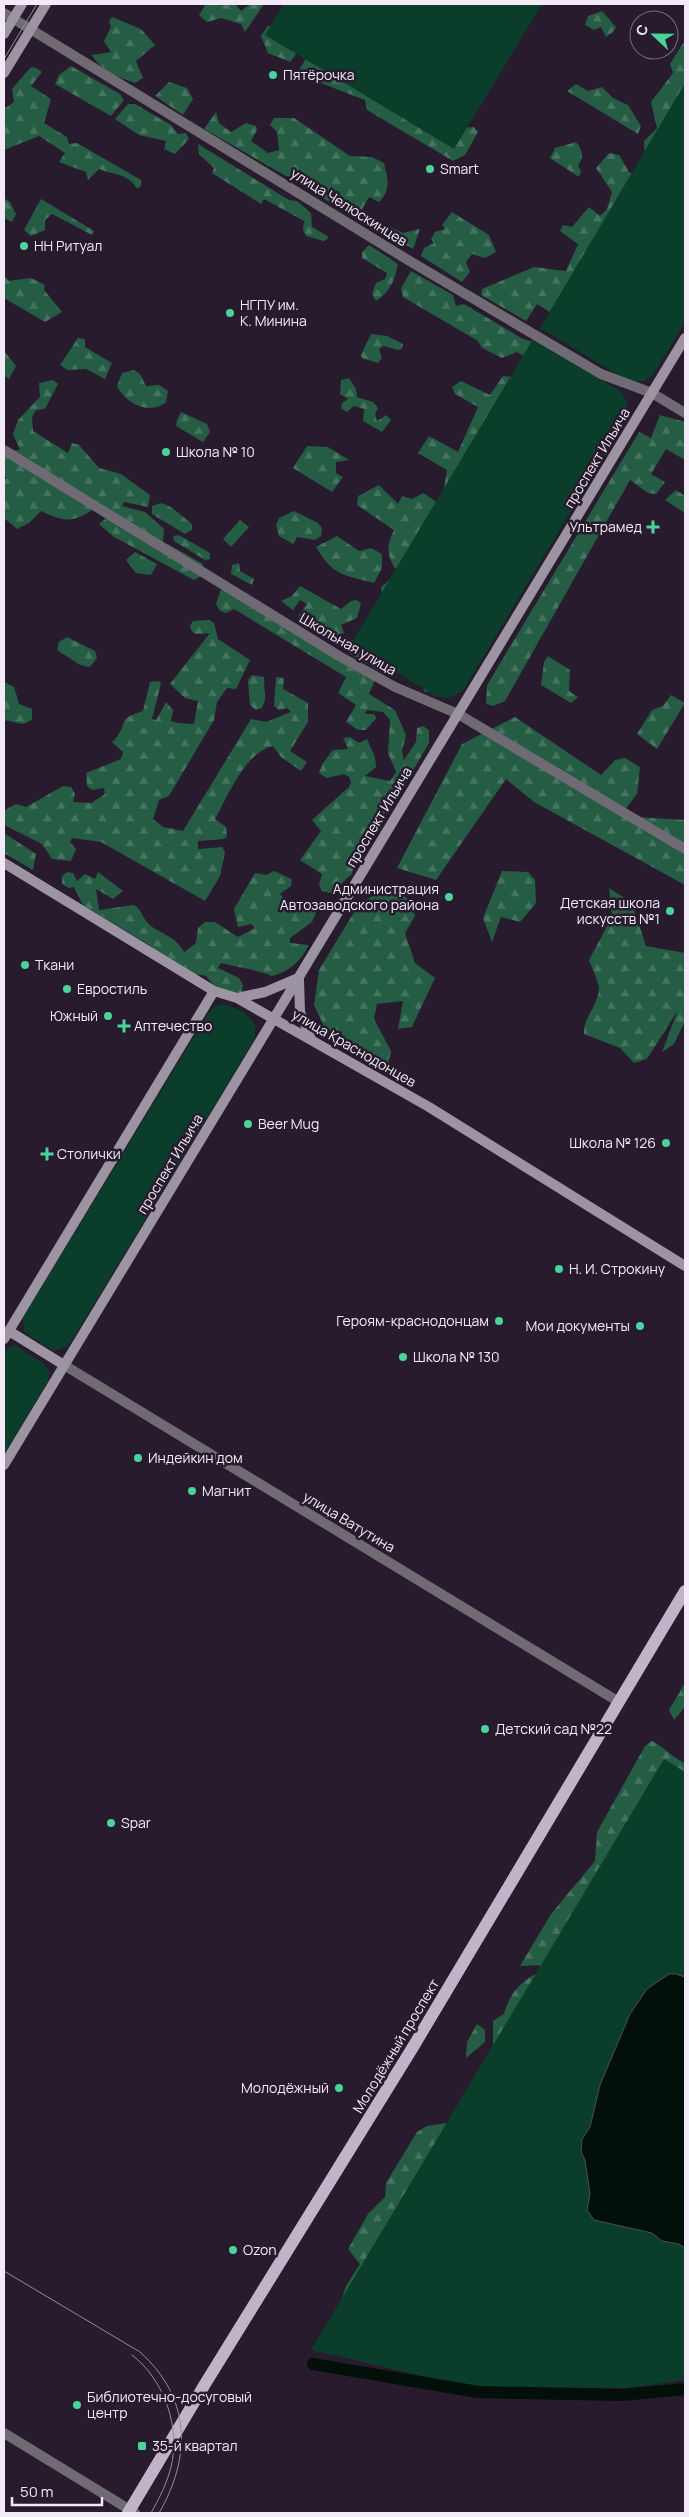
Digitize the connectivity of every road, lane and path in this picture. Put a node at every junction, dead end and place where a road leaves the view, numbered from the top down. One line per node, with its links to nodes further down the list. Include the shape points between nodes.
1 (22, 4): 4 (street)
2 (46, 4): 5 (street)
3 (4, 13): 4 (street, улица Челюскинцев)
4 (13, 18): 5 (street, улица Челюскинцев); 6 (street)
5 (31, 29): 7 (street); 9 (street, улица Челюскинцев, via 601,374)
6 (4, 34)
7 (4, 73)
8 (685, 338): 9 (street, проспект Ильича)
9 (652, 393): 10 (street, улица Челюскинцев); 12 (street, проспект Ильича)
10 (685, 413)
11 (4, 450): 12 (street, Школьная улица, via 339,656 394,687)
12 (458, 714): 13 (street, Школьная улица); 15 (street, проспект Ильича)
13 (685, 849)
14 (4, 863): 16 (street, улица Краснодонцев)
15 (299, 977): 17 (street, via 265,992); 18 (street, проспект Ильича); 19 (street, via 300,1012)
16 (214, 991): 17 (street, улица Краснодонцев); 21 (street)
17 (237, 998): 18 (street, улица Краснодонцев)
18 (274, 1018): 19 (street, улица Краснодонцев); 22 (street, проспект Ильича)
19 (312, 1039): 20 (street, улица Краснодонцев, via 445,1117)
20 (685, 1266)
21 (5, 1334): 22 (street)
22 (64, 1365): 23 (street, проспект Ильича); 25 (street, улица Ватутина)
23 (4, 1465)
24 (685, 1591): 25 (main road, Молодёжный проспект)
25 (619, 1702): 27 (main road, Молодёжный проспект, via 414,2047 205,2384)
26 (4, 2434): 27 (street)
27 (131, 2512)

